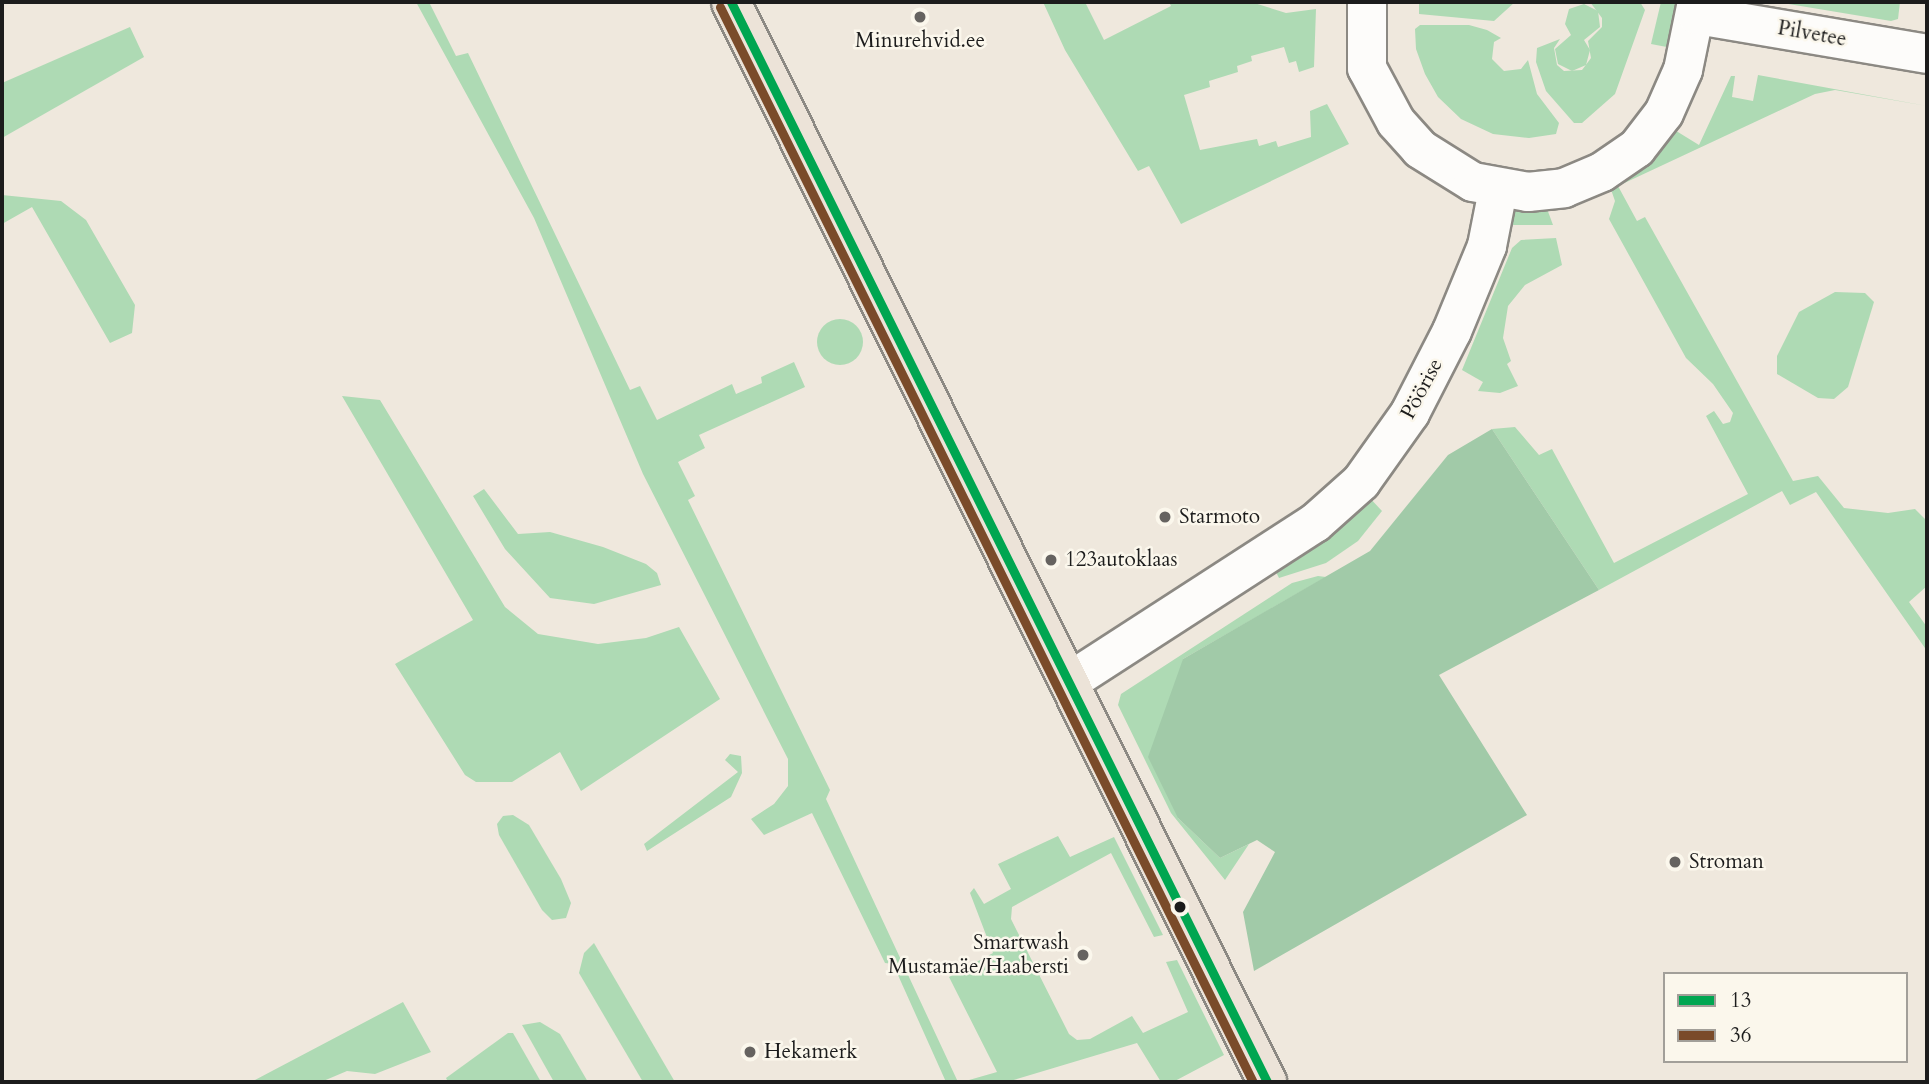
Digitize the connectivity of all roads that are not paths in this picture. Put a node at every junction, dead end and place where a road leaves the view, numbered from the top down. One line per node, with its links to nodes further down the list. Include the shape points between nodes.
1 (731, 2): 6 (main road)
2 (1367, 2): 5 (street, via 1367,68 1396,122 1420,149 1446,167)
3 (1697, 8): 4 (street, Pilvetee); 5 (street, via 1683,71 1664,113 1637,148 1602,172 1564,187)
4 (1927, 54)
5 (1498, 190): 6 (street, Pöörise, via 1487,246 1452,331 1410,413 1361,482 1315,523)
6 (1069, 682): 7 (main road)
7 (1267, 1082)

